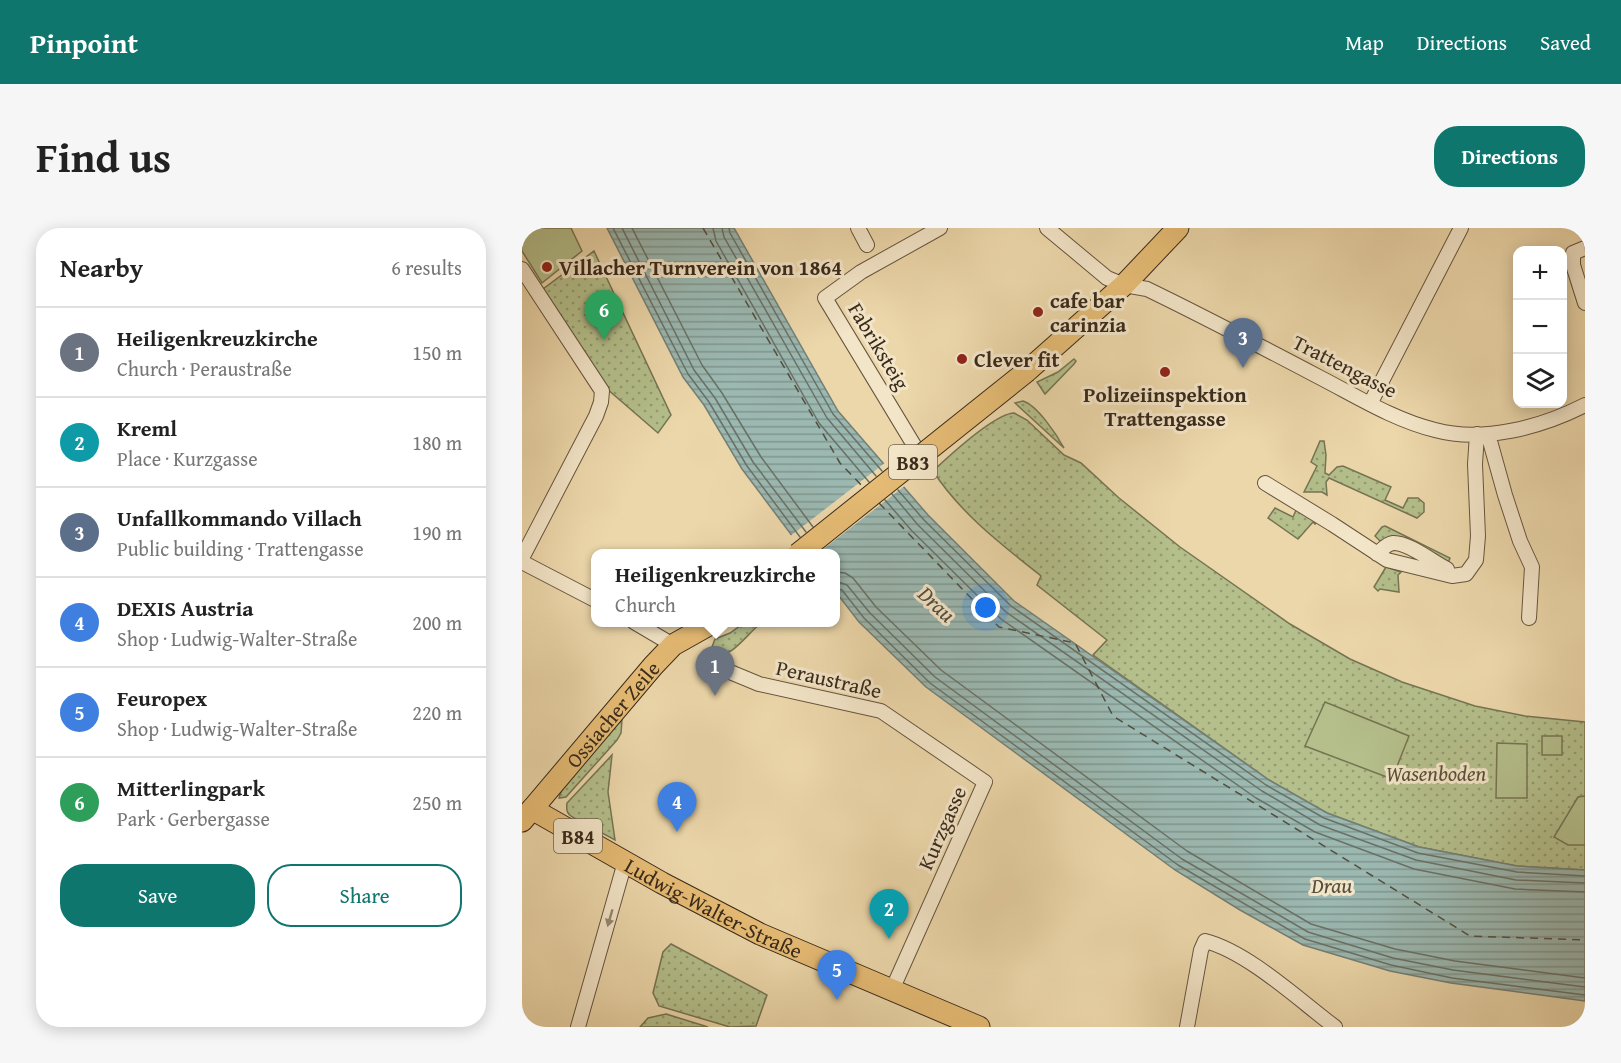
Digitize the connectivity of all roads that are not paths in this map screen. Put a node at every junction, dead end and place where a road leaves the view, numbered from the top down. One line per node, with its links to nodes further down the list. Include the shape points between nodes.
1 (858, 228): 6 (street)
2 (940, 228): 14 (street, Fabriksteig, via 861,272 825,298)
3 (1047, 228): 9 (street, Trattengasse, via 1107,278)
4 (1178, 228): 9 (main road, B83)
5 (1461, 228): 11 (street)
6 (867, 244)
7 (1585, 248): 10 (street, via 1573,253)
8 (522, 268): 17 (street, via 602,391 596,416)
9 (1124, 285): 11 (street, Trattengasse, via 1147,289); 16 (main road, B83, bridge, via 1027,371)
10 (1585, 303)
11 (1370, 404): 13 (street, Trattengasse, via 1436,431)
12 (1585, 405): 13 (street, Trattengasse, via 1558,419)
13 (1482, 434): 15 (street, via 1475,464 1476,560 1466,574 1452,576 1386,560); 19 (street, via 1532,567)
14 (929, 470)
15 (1265, 483)
16 (804, 549)
17 (522, 560): 18 (street)
18 (591, 598)
19 (1529, 618)
20 (642, 627): 22 (street)
21 (705, 627): 22 (main road, Ossiacher Zeile)
22 (673, 645): 25 (main road, Ossiacher Zeile)
23 (718, 667): 24 (street, Peraustraße, via 759,684 881,711)
24 (986, 782): 27 (street, Kurzgasse)
25 (526, 812): 26 (main road, Ludwig-Walter-Straße / B84)
26 (625, 862): 27 (main road, Ludwig-Walter-Straße / B84, via 760,934); 28 (street, one-way to 28)
27 (892, 990): 29 (main road, Ludwig-Walter-Straße / B84)
28 (578, 1027)
29 (978, 1027)
30 (1187, 1027): 31 (street, via 1205,940 1244,958)
31 (1335, 1027)

